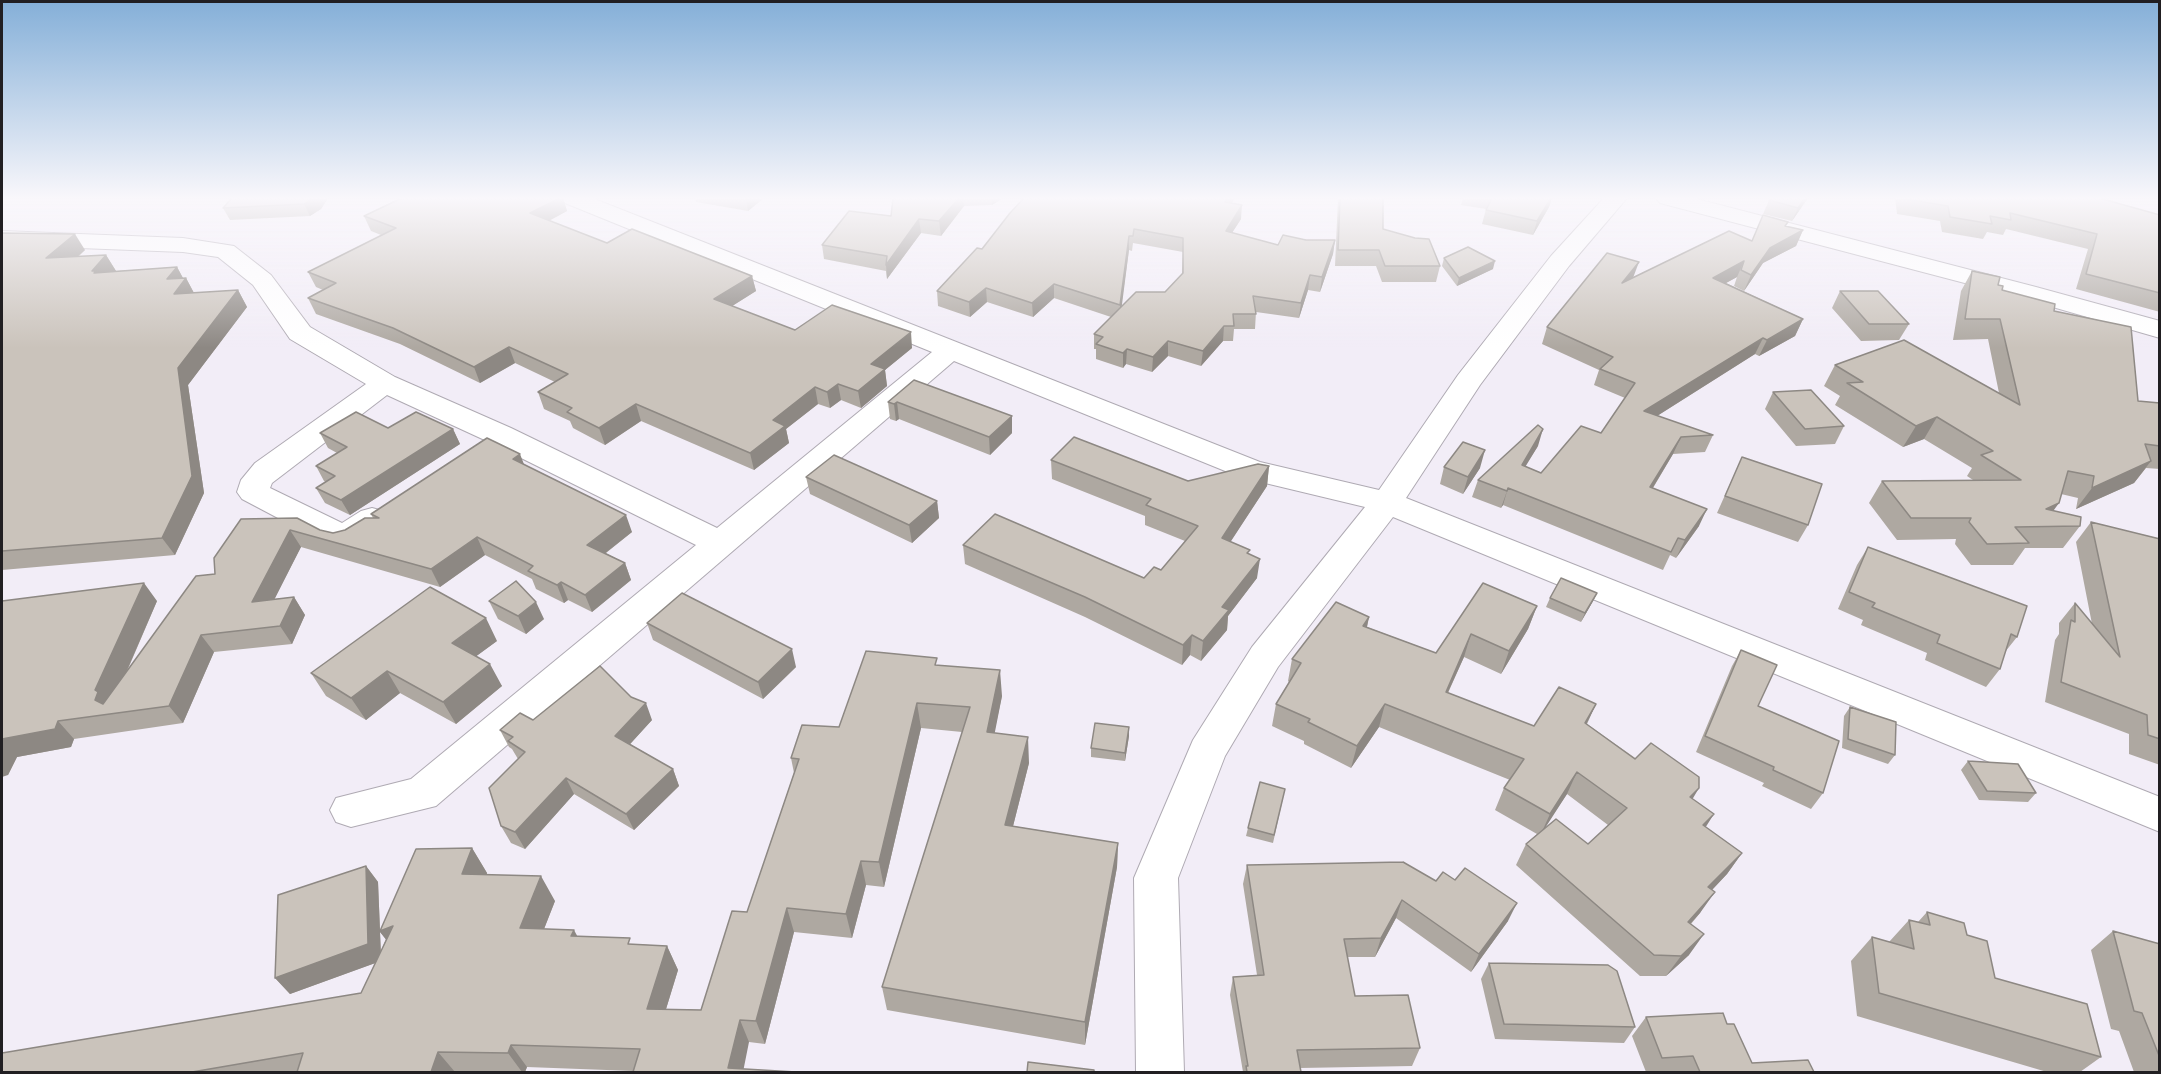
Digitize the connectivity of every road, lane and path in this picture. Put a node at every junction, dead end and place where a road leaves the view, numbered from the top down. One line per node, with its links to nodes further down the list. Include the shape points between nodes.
1 (205, 248): 7 (street, via 225,251 261,280 300,333)
2 (699, 248): 6 (street)
3 (1571, 248): 10 (street, via 1468,381)
4 (1860, 248): 5 (street)
5 (2160, 330)
6 (952, 349): 10 (street, via 1251,470); 12 (street)
7 (385, 383): 8 (street); 11 (street, via 266,470 252,492 343,538)
8 (500, 435): 9 (street); 12 (street)
9 (471, 454)
10 (1387, 502): 14 (street); 15 (street, via 1265,657 1198,772 1156,878)
11 (394, 505)
12 (722, 544): 13 (street, via 422,794)
13 (351, 810)
14 (2160, 815)
15 (1160, 1072)

